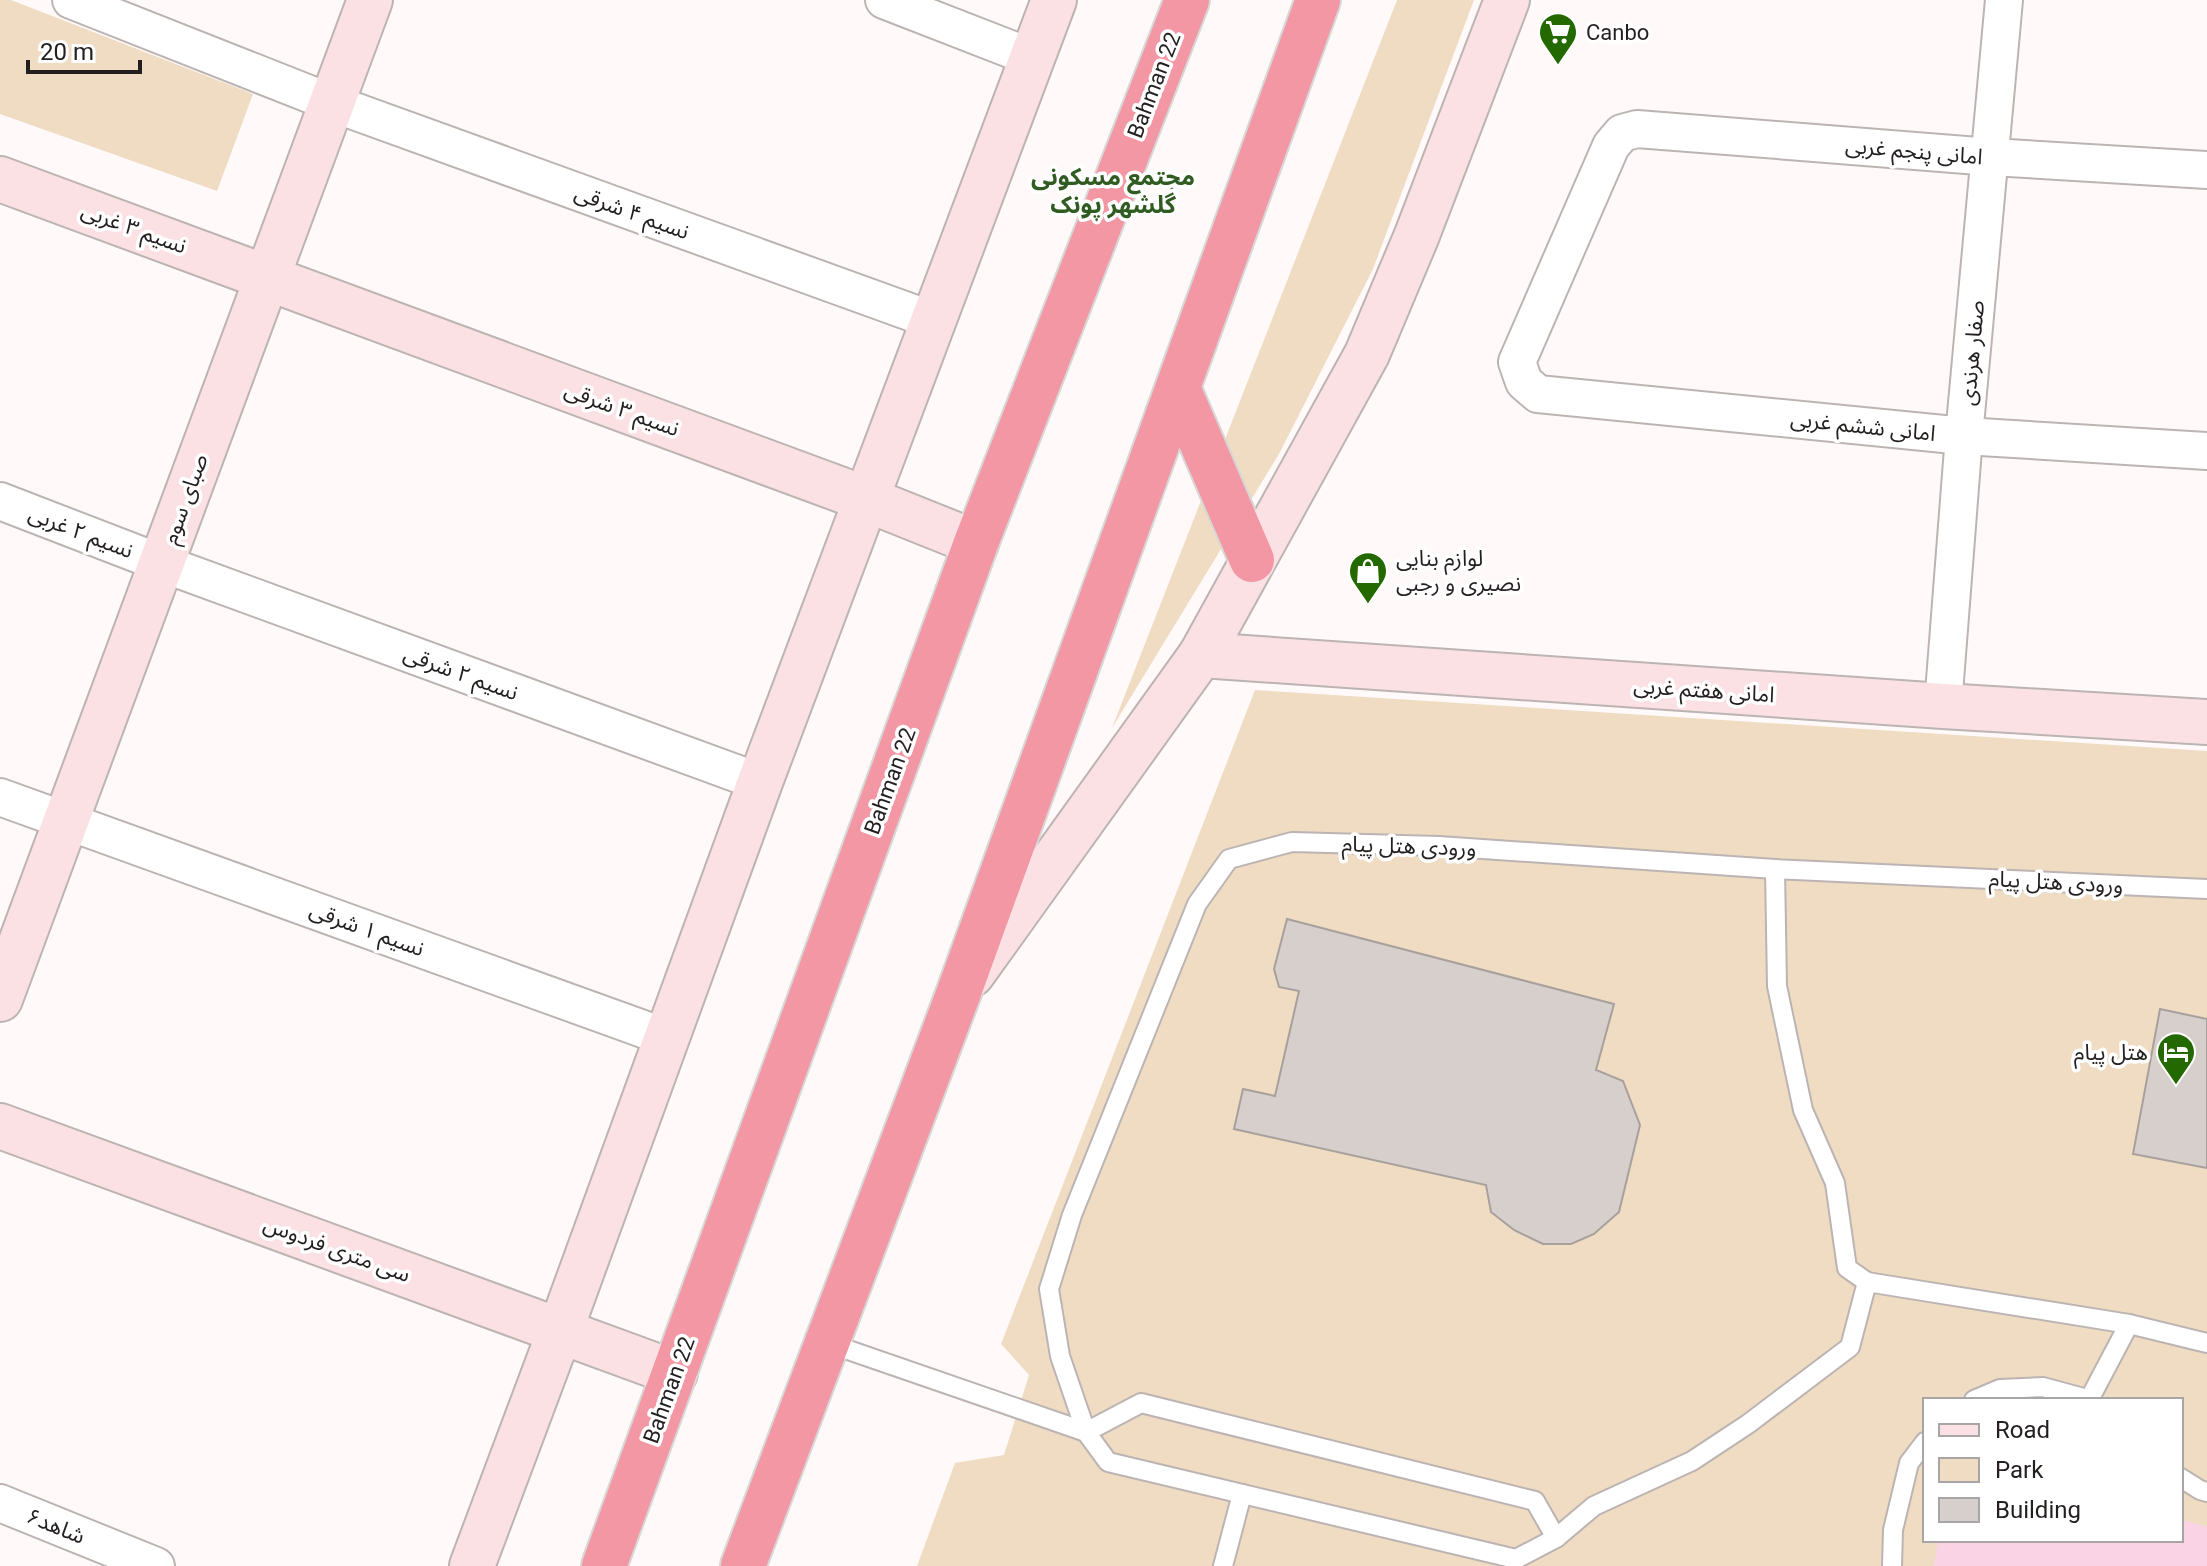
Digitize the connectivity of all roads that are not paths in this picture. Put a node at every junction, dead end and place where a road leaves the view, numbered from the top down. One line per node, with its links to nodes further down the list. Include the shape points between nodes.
1 (71, 0): 10 (street, نسیم ۴ شرقی)
2 (370, 0): 10 (street, صبای سوم)
3 (884, 0): 9 (street)
4 (1054, 0): 9 (street)
5 (1187, 0): 22 (highway, Bahman 22)
6 (1507, 0): 23 (street, via 1367,354)
7 (2004, 0): 11 (street, صفار هرندی)
8 (1317, 1): 17 (highway)
9 (1033, 58): 15 (street)
10 (332, 103): 14 (street, صبای سوم); 15 (street, نسیم ۴ شرقی)
11 (1991, 157): 12 (street, امانی پنجم غربی); 16 (street, امانی پنجم غربی, via 1637,129 1622,133 1611,146 1517,362); 18 (street, صفار هرندی)
12 (2207, 170)
13 (0, 179): 14 (street, نسیم ۳ غربی)
14 (267, 277): 20 (street, نسیم ۳ شرقی); 24 (street, صبای سوم)
15 (932, 320): 20 (street)
16 (1524, 382): 18 (street, امانی ششم غربی, via 1538,394)
17 (1178, 388): 23 (highway); 33 (highway)
18 (1964, 436): 19 (street, امانی ششم غربی); 26 (street, صفار هرندی)
19 (2207, 451)
20 (866, 499): 22 (street, نسیم ۳ شرقی); 28 (street)
21 (0, 501): 24 (street, نسیم ۲ غربی)
22 (976, 543): 42 (highway, Bahman 22)
23 (1252, 560): 25 (street)
24 (161, 563): 28 (street, نسیم ۲ شرقی); 30 (street, صبای سوم)
25 (1201, 655): 26 (street, امانی هفتم غربی); 33 (street)
26 (1943, 706): 27 (street, امانی هفتم غربی)
27 (2207, 722)
28 (760, 782): 35 (street)
29 (0, 797): 30 (street, نسیم ۱ شرقی)
30 (66, 821): 34 (street, صبای سوم); 35 (street, نسیم ۱ شرقی)
31 (1775, 869): 32 (lane, ورودی هتل پیام); 37 (lane, via 1777,986 1803,1110 1835,1183 1847,1268); 46 (lane, ورودی هتل پیام, via 1306,842 1229,859 1197,904 1072,1215 1049,1289 1060,1356)
32 (2207, 889)
33 (959, 992): 40 (highway)
34 (0, 999)
35 (668, 1038): 39 (street)
36 (0, 1126): 39 (street, سی متری فردوس)
37 (1867, 1282): 38 (lane); 52 (lane, via 1850,1347 1703,1454 1594,1506)
38 (2129, 1324): 41 (lane); 45 (lane)
39 (560, 1331): 42 (street, سی متری فردوس); 54 (street)
40 (828, 1343): 46 (lane); 56 (highway)
41 (2207, 1343)
42 (675, 1373): 55 (highway, Bahman 22)
43 (1979, 1398): 44 (lane, via 2000,1389 2043,1387)
44 (2086, 1398)
45 (2091, 1398)
46 (1086, 1432): 50 (lane, via 1108,1462); 52 (lane, via 1141,1403 1535,1501)
47 (1923, 1445): 58 (lane, via 1909,1463 1893,1530)
48 (2183, 1479): 49 (lane)
49 (2207, 1492)
50 (1242, 1494): 52 (lane, via 1516,1559); 57 (lane)
51 (0, 1503): 53 (street, شاهد۶)
52 (1556, 1538)
53 (156, 1566)
54 (472, 1566)
55 (604, 1566)
56 (743, 1566)
57 (1223, 1566)
58 (1892, 1566)

